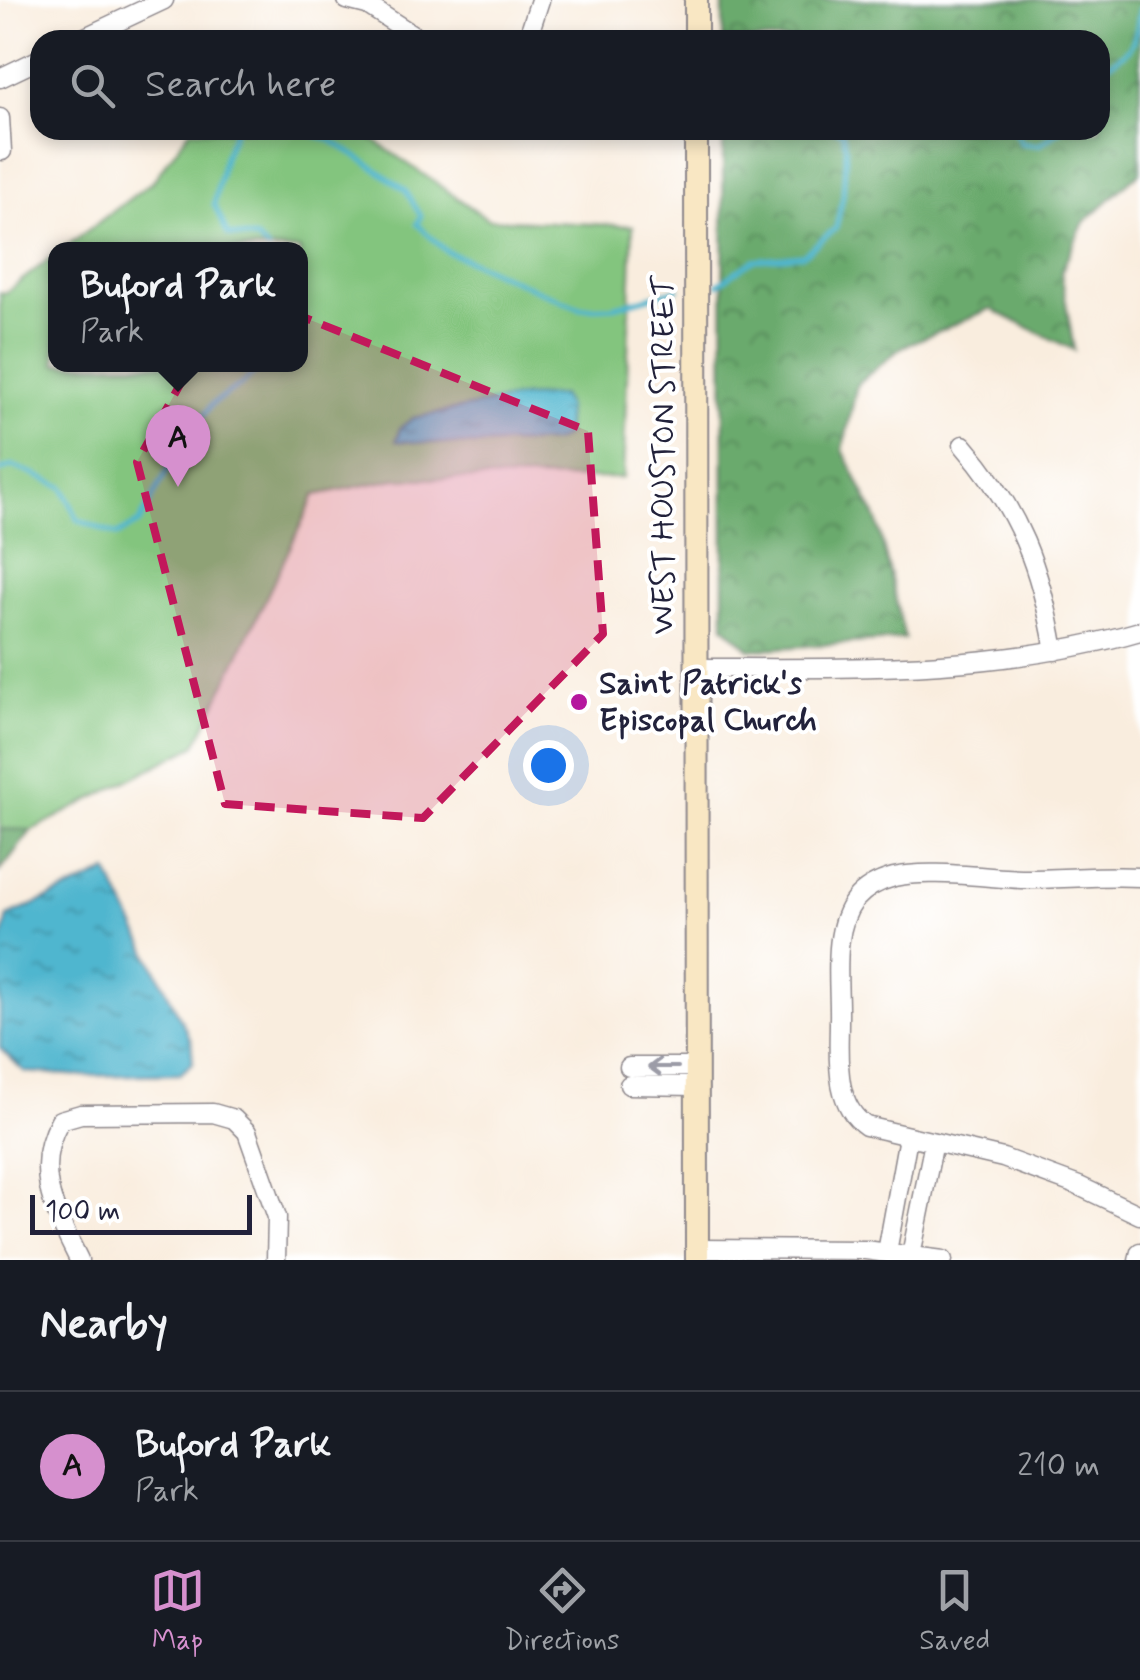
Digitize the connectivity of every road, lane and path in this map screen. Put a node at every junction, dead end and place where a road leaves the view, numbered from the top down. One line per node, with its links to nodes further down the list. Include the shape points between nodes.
1 (162, 0): 5 (street)
2 (346, 0): 6 (street)
3 (540, 0): 7 (street)
4 (696, 0): 8 (main road)
5 (100, 30)
6 (406, 30)
7 (531, 30)
8 (696, 30)
9 (30, 64): 10 (street)
10 (0, 78)
11 (0, 118): 13 (street)
12 (696, 140): 17 (main road, WEST HOUSTON STREET)
13 (2, 151)
14 (963, 445): 16 (street, via 1028,545)
15 (1140, 631): 16 (street)
16 (1055, 651): 17 (street, via 895,668)
17 (697, 668): 20 (main road, WEST HOUSTON STREET)
18 (1140, 877): 21 (street, via 896,876 857,898 842,928 843,1094 855,1118 879,1132)
19 (629, 1076): 20 (street)
20 (697, 1076): 28 (main road, WEST HOUSTON STREET)
21 (908, 1137): 22 (street); 23 (street)
22 (934, 1142): 24 (street, via 1040,1170); 25 (street)
23 (892, 1214): 25 (street); 26 (street)
24 (1140, 1215)
25 (917, 1219): 29 (street)
26 (887, 1252): 28 (street); 29 (street)
27 (1140, 1252): 33 (street)
28 (698, 1254)
29 (910, 1257): 32 (street)
30 (78, 1260): 31 (street, via 50,1202 51,1136 60,1120 82,1114 213,1114 234,1118 247,1132 277,1217)
31 (276, 1260)
32 (942, 1260)
33 (1138, 1260)

